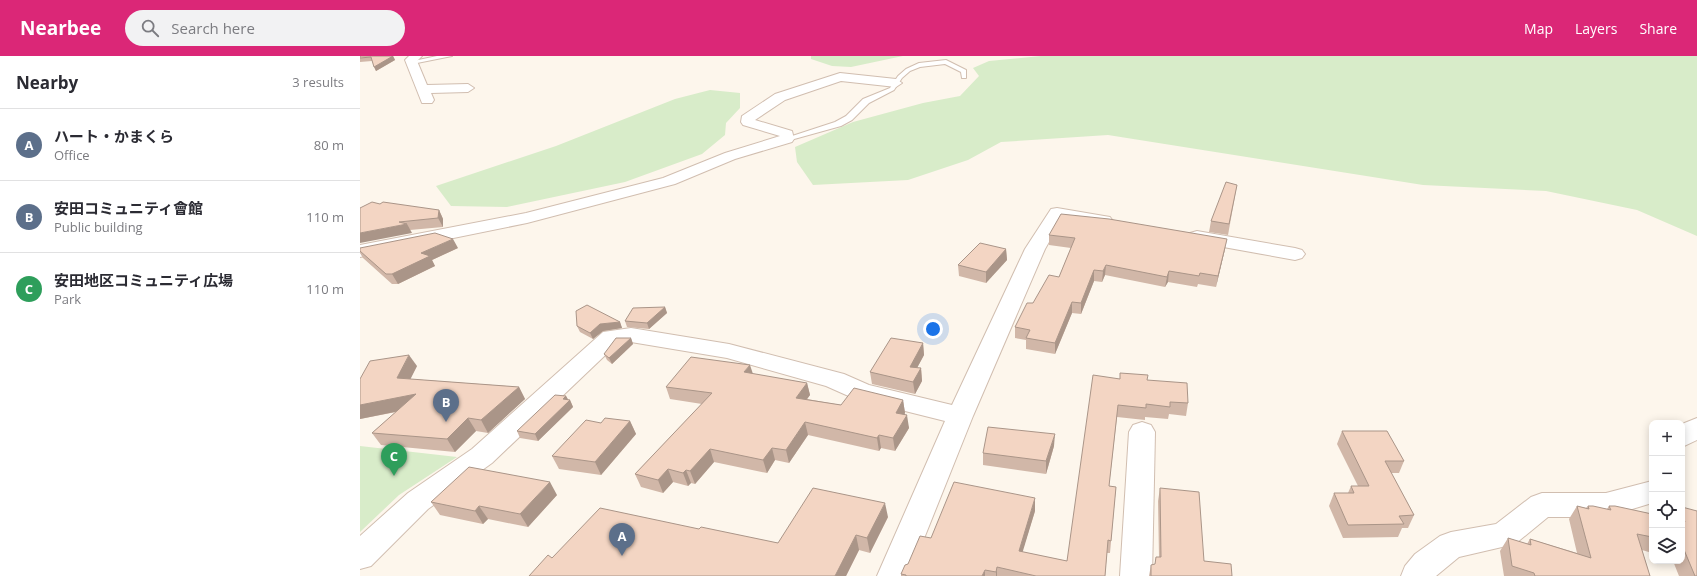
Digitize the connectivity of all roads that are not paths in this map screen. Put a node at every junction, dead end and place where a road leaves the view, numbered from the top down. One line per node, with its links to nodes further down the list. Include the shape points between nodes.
1 (448, 56): 2 (lane)
2 (414, 59): 5 (street, via 425,95)
3 (964, 77): 4 (lane, via 964,71 955,66 946,62 933,62 908,70)
4 (896, 82): 6 (lane, via 892,89 866,101 849,118 838,124); 6 (street, via 840,77 780,97 749,116 748,122 787,134)
5 (468, 88)
6 (787, 139): 9 (street, via 730,156 669,181 527,218)
7 (1126, 225): 11 (street, via 1058,213 1035,249)
8 (1180, 234): 10 (street)
9 (360, 251)
10 (1295, 254)
11 (960, 416): 16 (street, via 862,392 835,380 729,351 631,335 611,337 482,456 418,500); 17 (street)
12 (1697, 427): 14 (street)
13 (1142, 432): 18 (street)
14 (1685, 435)
15 (1649, 493): 19 (street, via 1606,505 1542,504 1504,535 1451,544 1426,564)
16 (360, 556)
17 (893, 576)
18 (1136, 576)
19 (1417, 576)

